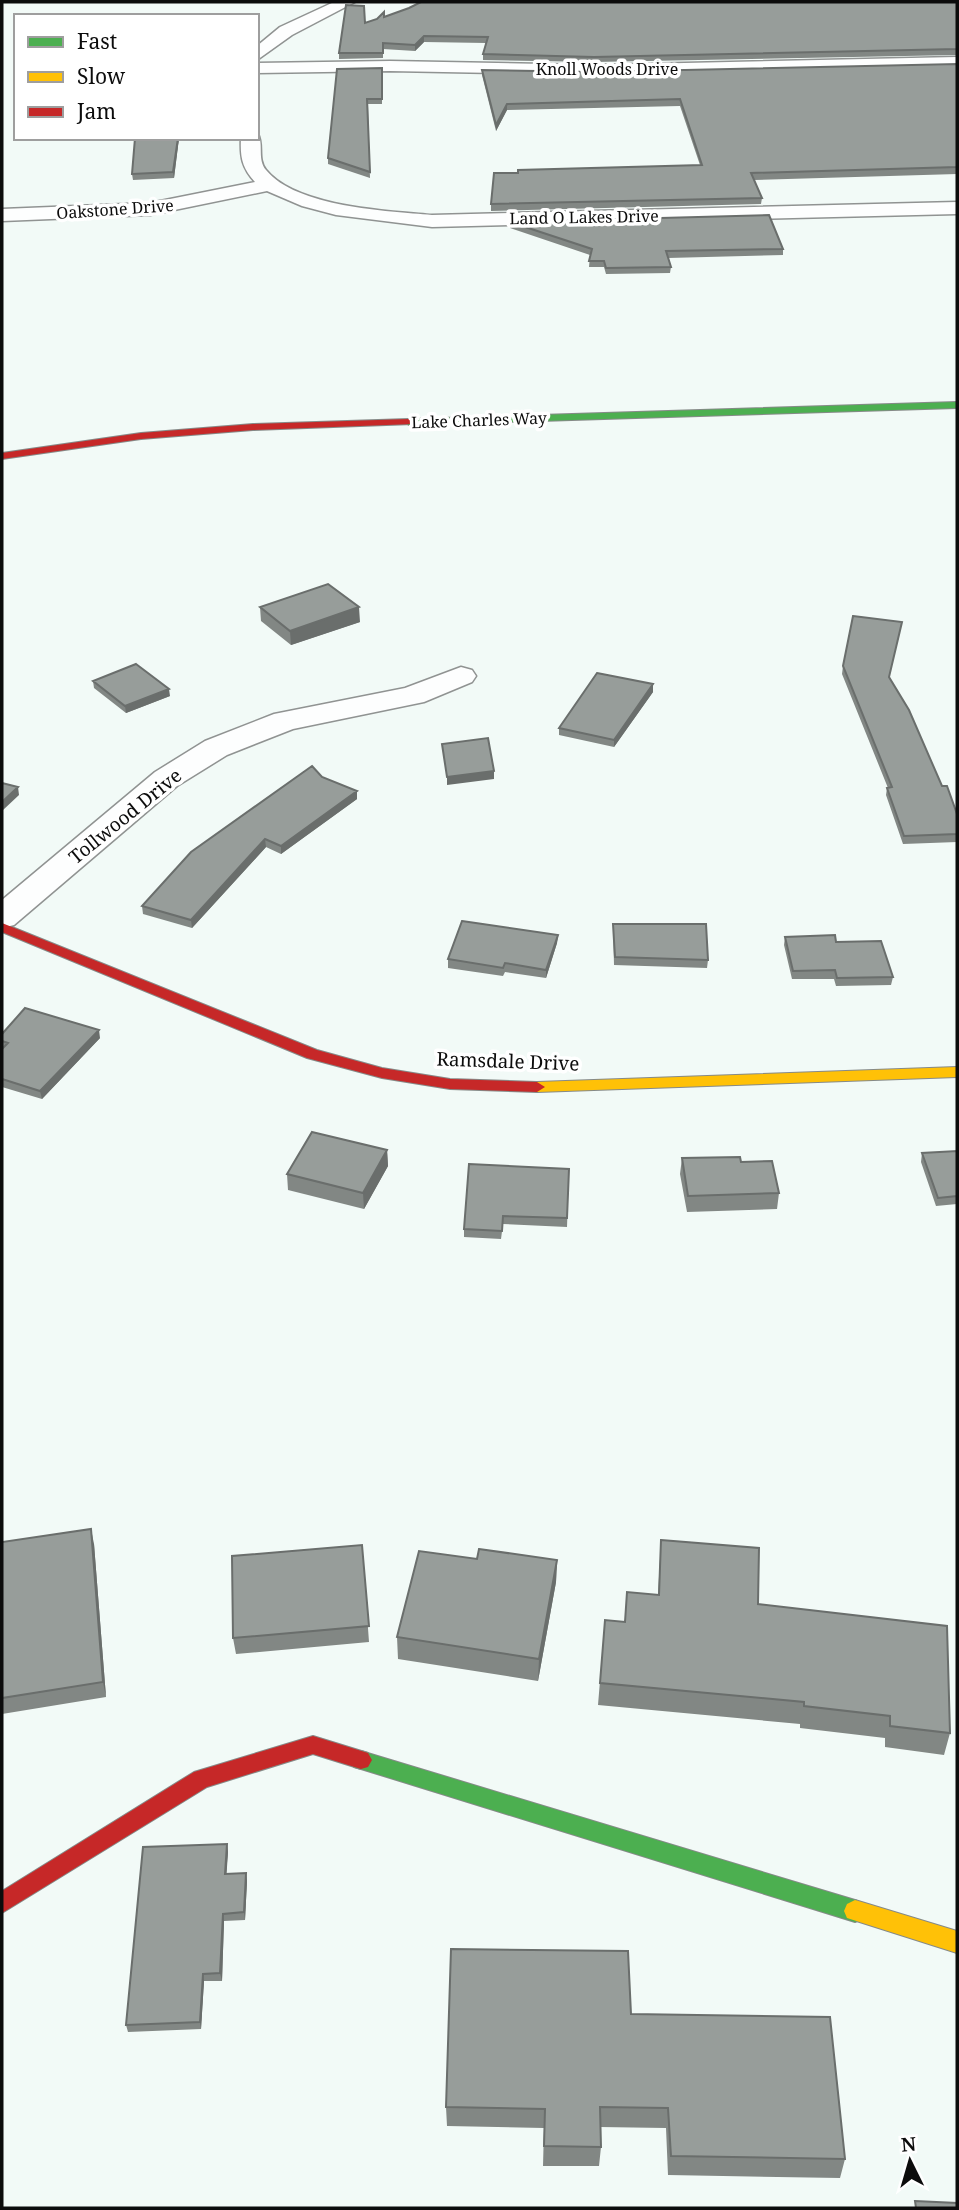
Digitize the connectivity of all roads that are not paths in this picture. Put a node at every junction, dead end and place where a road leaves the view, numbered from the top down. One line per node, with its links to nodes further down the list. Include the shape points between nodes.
1 (347, 2): 2 (street, via 286,31)
2 (259, 53)
3 (957, 62): 4 (street, Knoll Woods Drive, via 594,70)
4 (259, 68)
5 (251, 140): 6 (street, via 250,158)
6 (268, 185): 7 (street, Land O Lakes Drive, via 339,210 432,221); 8 (street, Oakstone Drive, via 150,209)
7 (957, 208)
8 (2, 215)
9 (957, 405): 10 (street, Lake Charles Way, via 253,427 141,436)
10 (2, 456)
11 (461, 676): 12 (street, Tollwood Drive, via 413,696 285,721 216,748 166,779)
12 (2, 918)
13 (2, 927): 14 (street, Ramsdale Drive, via 312,1054 382,1073 450,1084 535,1087)
14 (957, 1072)
15 (2, 1903): 16 (street, via 201,1779 313,1745)
16 (957, 1942)

